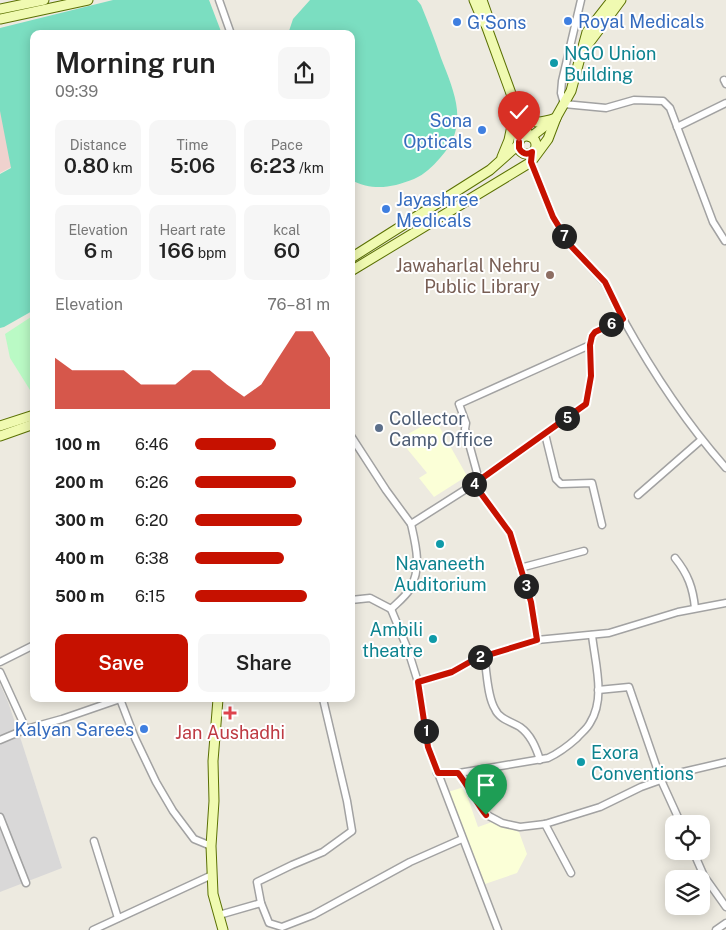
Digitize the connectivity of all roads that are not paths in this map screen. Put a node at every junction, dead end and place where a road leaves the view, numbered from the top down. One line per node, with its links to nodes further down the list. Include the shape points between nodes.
1 (44, 0): 9 (main road)
2 (88, 0): 10 (main road)
3 (219, 0): 12 (street)
4 (474, 0): 11 (main road)
5 (482, 0): 11 (main road, via 488,16)
6 (581, 0): 15 (street, via 562,81)
7 (612, 0): 13 (main road, via 587,32)
8 (621, 0): 13 (main road)
9 (0, 9)
10 (0, 19)
11 (486, 25): 16 (main road)
12 (230, 30)
13 (583, 51): 15 (main road)
14 (726, 103): 18 (street)
15 (564, 104): 17 (main road); 18 (street, via 606,108 634,100 663,101 670,108)
16 (516, 114): 17 (main road, via 534,123); 19 (main road); 20 (main road); 22 (main road)
17 (556, 118): 19 (main road); 21 (main road); 21 (main road, via 548,139)
18 (678, 127): 23 (street, via 713,222)
19 (530, 137): 20 (main road, via 523,137); 21 (main road, via 536,143)
20 (518, 143): 21 (main road, via 520,151); 22 (main road)
21 (532, 154): 25 (main road, via 511,174); 26 (street, via 553,217 570,245 605,282)
22 (500, 161): 24 (main road, via 459,192)
23 (725, 241)
24 (355, 256)
25 (355, 270)
26 (623, 319): 27 (street, via 595,332); 33 (street, via 674,404)
27 (590, 345): 31 (street, via 591,376 586,404); 36 (street, via 459,404 466,423)
28 (30, 416): 30 (main road)
29 (30, 425): 32 (main road)
30 (0, 426)
31 (545, 434): 36 (street); 39 (street, via 556,479 561,484 592,483)
32 (0, 436)
33 (701, 440): 35 (street); 37 (street)
34 (355, 442): 38 (street)
35 (726, 468)
36 (476, 482): 38 (street); 42 (street, via 510,533)
37 (638, 495)
38 (411, 524): 46 (street, via 417,550 416,576 409,591)
39 (602, 525)
40 (584, 551): 42 (street)
41 (675, 558): 45 (street, via 693,589)
42 (520, 568): 48 (street, via 531,602)
43 (355, 600): 46 (street, via 370,598)
44 (726, 603): 45 (street)
45 (695, 608): 47 (street)
46 (391, 609): 53 (street)
47 (592, 635): 48 (street); 54 (street)
48 (537, 640): 50 (street)
49 (30, 647): 51 (street)
50 (484, 656): 53 (street, via 452,672); 61 (street, via 495,711 521,728 533,741)
51 (0, 662)
52 (0, 672): 59 (street)
53 (418, 682): 63 (street, via 428,747)
54 (598, 690): 61 (street, via 598,706 589,725 558,754); 65 (street, via 629,687)
55 (111, 702): 59 (street)
56 (121, 702): 71 (street, via 173,811 194,839)
57 (218, 702): 71 (main road)
58 (324, 702): 76 (street, via 352,831 323,852 257,882)
59 (26, 729): 60 (street)
60 (0, 740)
61 (540, 760): 64 (street)
62 (726, 762): 65 (street)
63 (438, 773): 64 (street); 69 (street)
64 (458, 773): 68 (street, via 486,815 520,827)
65 (661, 780): 66 (street); 68 (street, via 600,807)
66 (676, 815)
67 (0, 817): 75 (street)
68 (545, 824): 73 (street)
69 (462, 839): 76 (street, via 282,928 269,923); 83 (street)
70 (94, 840): 79 (street)
71 (211, 846): 74 (main road)
72 (697, 860): 77 (street)
73 (570, 873)
74 (212, 875): 78 (main road); 79 (street)
75 (26, 883)
76 (262, 902): 78 (street)
77 (726, 907)
78 (219, 915): 82 (main road)
79 (118, 918): 81 (street)
80 (726, 923): 84 (street)
81 (93, 930)
82 (223, 930)
83 (498, 930)
84 (716, 930)

